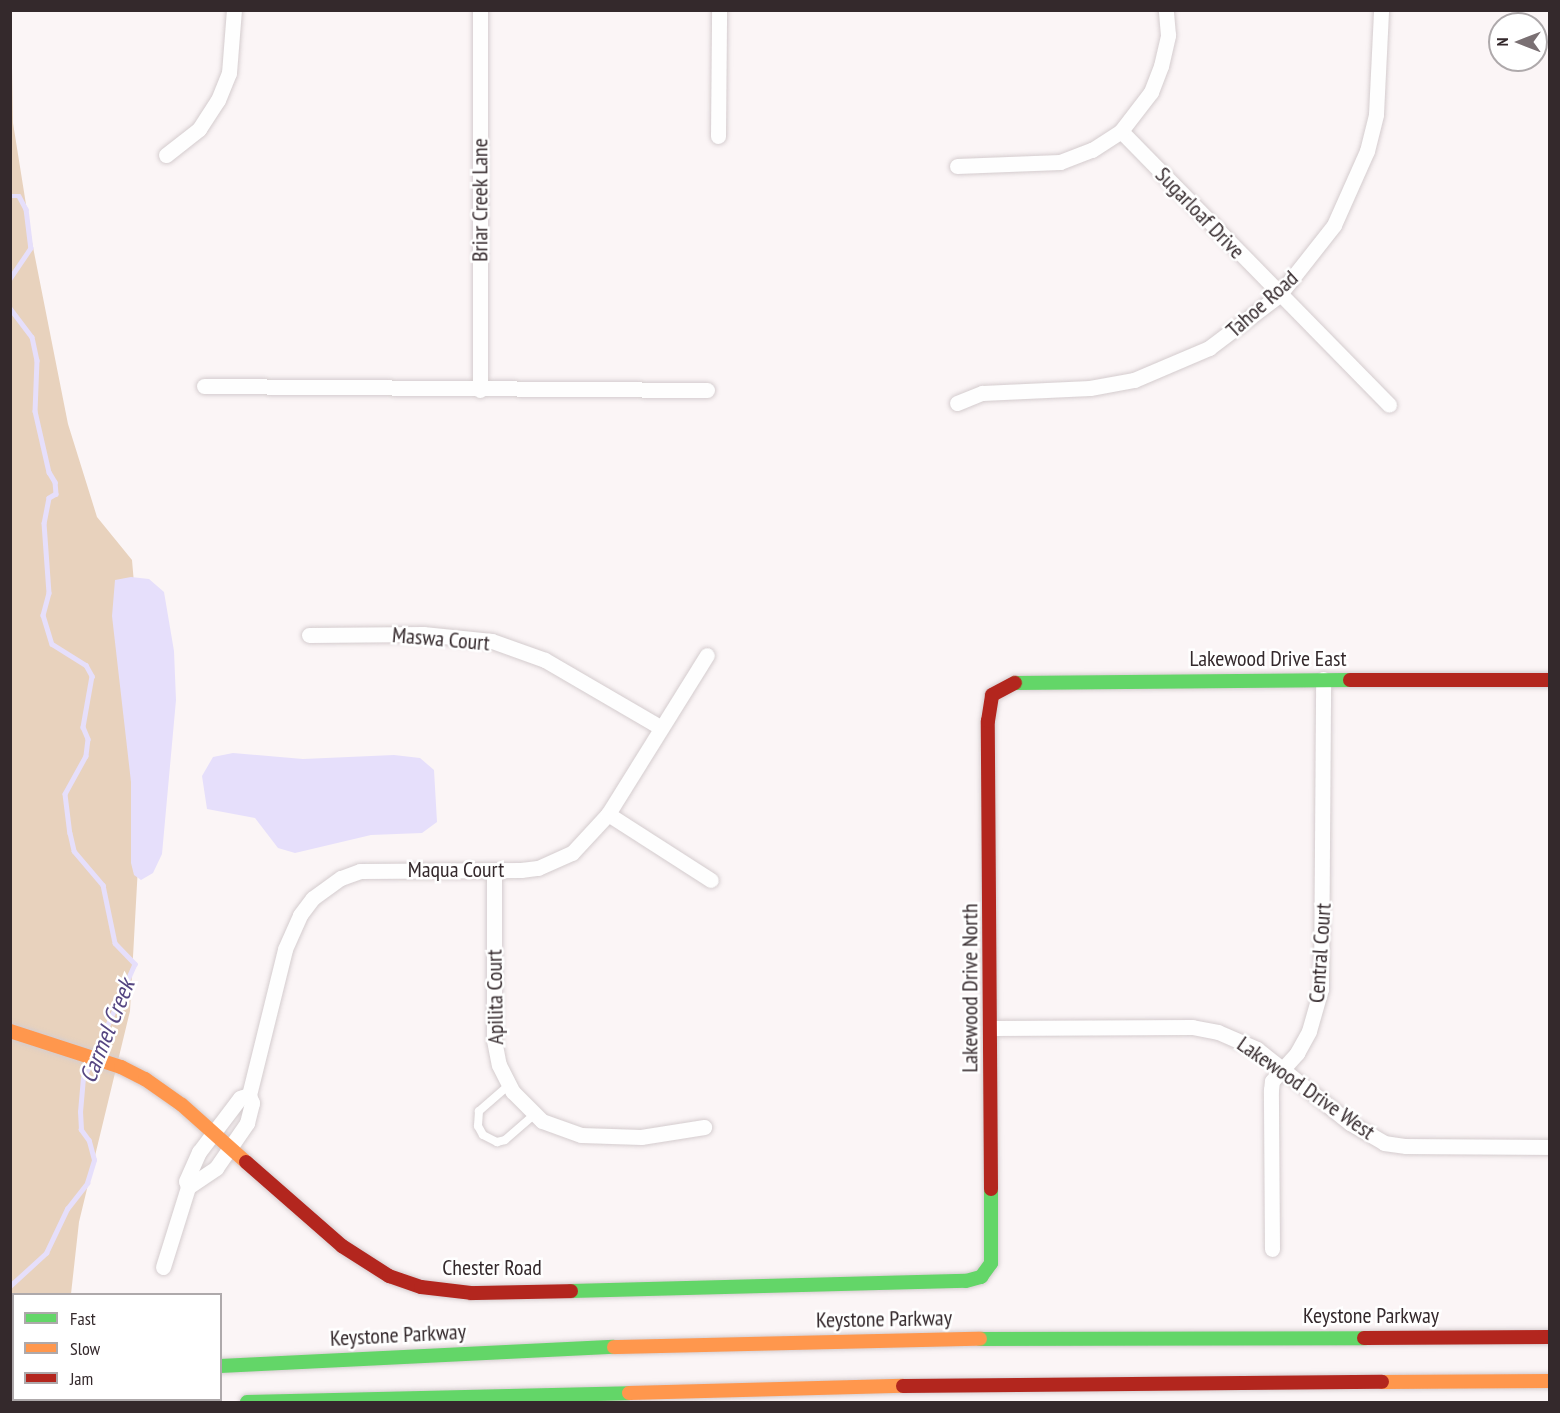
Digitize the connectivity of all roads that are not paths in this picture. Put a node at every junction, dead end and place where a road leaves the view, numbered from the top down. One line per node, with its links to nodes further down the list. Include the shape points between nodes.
1 (234, 10): 8 (street, via 229,73 218,100 199,129)
2 (480, 10): 12 (street, Briar Creek Lane)
3 (719, 10): 7 (street)
4 (1166, 10): 6 (street, via 1168,35 1161,66 1151,92)
5 (1381, 10): 10 (street, Tahoe Road, via 1376,114 1367,151 1334,225)
6 (1121, 131): 9 (street, via 1092,150 1060,162); 10 (street, Sugarloaf Drive)
7 (718, 136)
8 (166, 155)
9 (957, 166)
10 (1279, 295): 14 (street, Tahoe Road, via 1209,348 1134,380 1090,388 982,393); 15 (street, Sugarloaf Drive)
11 (204, 386): 12 (street)
12 (480, 390): 13 (street)
13 (707, 390)
14 (957, 404)
15 (1389, 405)
16 (309, 635): 21 (street, Maswa Court, via 443,635 520,649 585,681)
17 (707, 655): 21 (street, Maqua Court)
18 (1323, 679): 19 (main road, Lakewood Drive East); 20 (main road, Lakewood Drive East, via 1041,681 1012,683); 27 (street, Central Court, via 1321,989 1308,1031)
19 (1550, 680)
20 (992, 695): 25 (main road, Lakewood Drive North, via 988,721)
21 (660, 727): 22 (street, Maqua Court)
22 (608, 814): 23 (street, Maqua Court, via 588,839 555,862 538,868); 24 (street)
23 (494, 871): 28 (street, Apilita Court, via 494,1040 499,1065); 29 (street, Maqua Court, via 360,871 341,878 313,898 300,915 285,949)
24 (711, 880)
25 (992, 1028): 27 (street, Lakewood Drive West, via 1192,1027 1238,1038); 38 (main road, Lakewood Drive North, via 991,1263)
26 (10, 1031): 32 (main road, Chester Road, via 145,1079)
27 (1283, 1068): 33 (street, Lakewood Drive West, via 1350,1123 1384,1143); 36 (street, Central Court, via 1270,1090)
28 (509, 1085): 30 (street, Apilita Court); 30 (lane, via 479,1111 478,1126 483,1135 497,1142 505,1140)
29 (249, 1095): 32 (street, via 240,1098); 34 (street, Maqua Court, via 252,1103 248,1123)
30 (535, 1114): 31 (street, Apilita Court, via 560,1129 581,1135 641,1137)
31 (704, 1127)
32 (213, 1133): 34 (main road, Chester Road); 35 (street, via 199,1152 186,1181)
33 (1550, 1147)
34 (231, 1148): 35 (street, Maqua Court, via 216,1168); 38 (main road, Chester Road, via 364,1262 389,1276 450,1292 966,1281)
35 (188, 1187): 37 (street)
36 (1272, 1249)
37 (163, 1267)
38 (981, 1277)
39 (1550, 1335): 40 (main road, Keystone Parkway, via 900,1339 490,1352)
40 (222, 1366)
41 (1415, 1382): 42 (main road); 43 (main road); 45 (main road)
42 (1550, 1382)
43 (916, 1386): 44 (main road); 48 (main road)
44 (767, 1389): 46 (main road); 47 (main road)
45 (1550, 1395)
46 (247, 1402)
47 (817, 1402)
48 (870, 1402)

